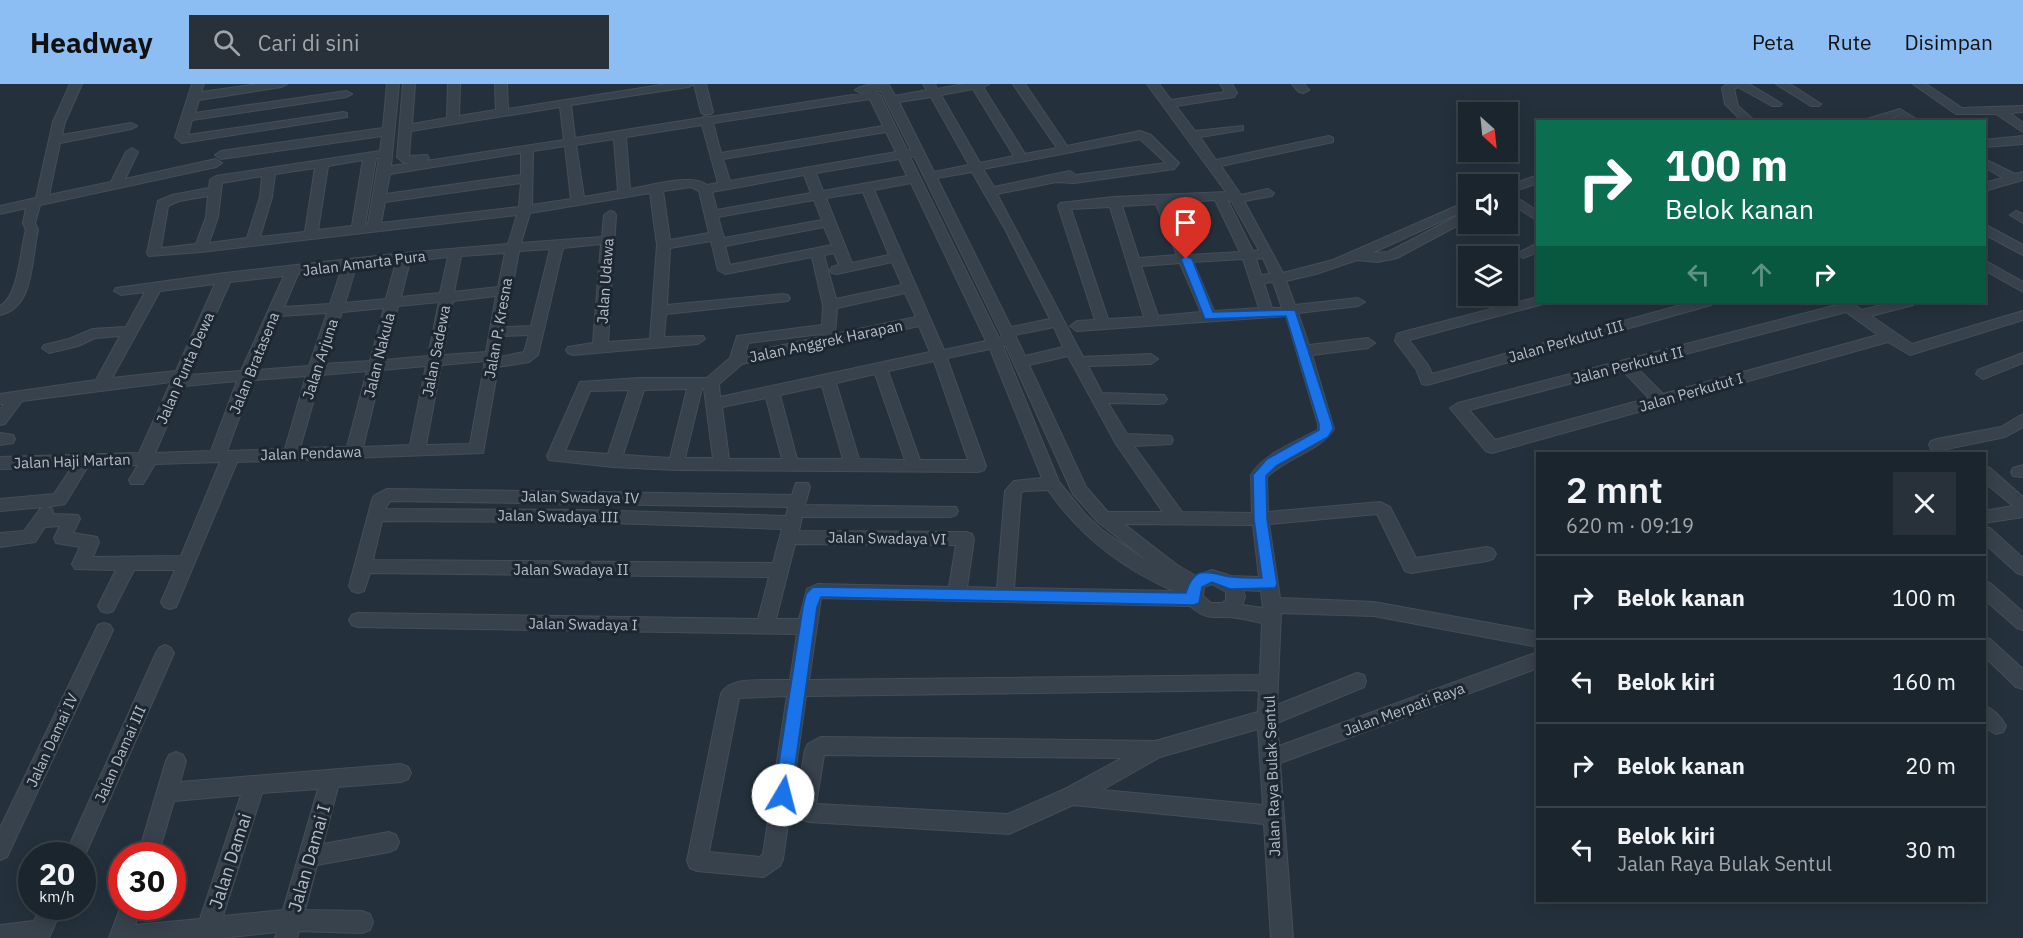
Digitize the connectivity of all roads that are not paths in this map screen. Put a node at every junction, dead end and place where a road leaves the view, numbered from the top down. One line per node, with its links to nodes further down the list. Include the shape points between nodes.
1 (75, 84): 51 (street)
2 (198, 84): 22 (street)
3 (281, 84): 22 (street)
4 (393, 84): 45 (street)
5 (409, 84): 42 (street)
6 (454, 84): 39 (street)
7 (501, 84): 31 (street)
8 (688, 84): 19 (street)
9 (700, 84): 34 (street)
10 (978, 84): 20 (street); 63 (street)
11 (1020, 84): 56 (street)
12 (1152, 84): 26 (street, Jalan Raya Bulak Sentul)
13 (1226, 84): 23 (street, via 1231,94)
14 (1735, 84): 36 (street, via 1728,88 1729,105)
15 (1741, 84): 27 (street)
16 (1782, 84): 28 (street)
17 (1919, 84): 30 (street, via 1960,112)
18 (884, 85): 24 (street); 34 (street)
19 (641, 88): 25 (street)
20 (932, 88): 24 (street); 68 (street)
21 (347, 89): 33 (street); 35 (street)
22 (193, 97): 35 (street)
23 (1200, 98): 26 (street); 32 (street)
24 (892, 100): 58 (street)
25 (565, 103): 31 (street); 50 (street)
26 (1168, 104): 48 (street, Jalan Raya Bulak Sentul)
27 (1776, 104)
28 (1815, 104)
29 (2023, 110): 30 (street)
30 (2000, 111): 44 (street)
31 (502, 113): 39 (street)
32 (1211, 113)
33 (344, 115): 46 (street); 49 (street)
34 (706, 116): 40 (street, via 872,94); 47 (street); 50 (street); 60 (street)
35 (188, 117): 46 (street, via 182,139)
36 (1748, 120)
37 (1870, 120): 38 (street, via 1900,112)
38 (1913, 120)
39 (453, 121): 42 (street)
40 (887, 124): 60 (street); 61 (street)
41 (131, 126): 51 (street)
42 (406, 128): 50 (street, via 403,157 408,160)
43 (1239, 128): 48 (street)
44 (2023, 129)
45 (389, 130): 49 (street); 59 (street)
46 (228, 132): 64 (street)
47 (620, 134): 50 (street); 89 (street)
48 (1193, 135): 67 (street, Jalan Raya Bulak Sentul)
49 (340, 138): 64 (street)
50 (569, 139): 55 (street); 99 (street)
51 (55, 140): 98 (street)
52 (1329, 140): 67 (street)
53 (2023, 140): 54 (street)
54 (1986, 144)
55 (526, 150): 70 (street); 73 (street, Jalan P. Kresna)
56 (1064, 150): 63 (street); 84 (street, via 1140,135 1172,162 1170,166)
57 (132, 152): 77 (street)
58 (919, 152): 61 (street); 72 (street)
59 (387, 153): 62 (street); 70 (street)
60 (716, 154): 79 (street)
61 (903, 155): 71 (street); 75 (street)
62 (370, 156): 65 (street); 110 (street)
63 (1021, 158): 68 (street)
64 (219, 159): 77 (street); 78 (street)
65 (322, 163): 69 (street); 113 (street)
66 (1986, 163): 74 (street)
67 (1215, 165): 92 (street, Jalan Raya Bulak Sentul)
68 (975, 168): 72 (street); 87 (street)
69 (270, 171): 78 (street); 116 (street)
70 (384, 171): 94 (street)
71 (809, 172): 79 (street); 91 (street)
72 (931, 176): 175 (street)
73 (528, 178): 94 (street); 103 (street, Jalan P. Kresna)
74 (2018, 178): 80 (street)
75 (913, 179): 81 (street); 180 (street)
76 (1536, 180): 86 (street)
77 (117, 183): 98 (street)
78 (215, 185): 119 (street, via 212,218); 119 (street, via 162,204 154,253)
79 (725, 186): 83 (street)
80 (1986, 186)
81 (867, 187): 91 (street); 131 (street)
82 (656, 189): 83 (street, via 697,183); 89 (street); 118 (street)
83 (705, 189): 105 (street)
84 (1006, 189): 87 (street); 111 (street, via 1014,218)
85 (1536, 190): 90 (street)
86 (1518, 191)
87 (989, 192): 111 (street)
88 (1268, 193): 92 (street)
89 (624, 194): 99 (street)
90 (1518, 194)
91 (820, 195): 105 (street); 108 (street)
92 (1230, 196): 95 (street); 126 (street); 127 (street, Jalan Raya Bulak Sentul)
93 (1518, 198): 100 (street)
94 (380, 200): 109 (street)
95 (1161, 200): 96 (street); 132 (street)
96 (1114, 201): 133 (street); 169 (street, via 1064,206)
97 (1518, 201): 106 (street)
98 (38, 202): 102 (street); 160 (street, via 29,223 32,230 18,295 14,303)
99 (578, 202): 103 (street)
100 (1536, 206)
101 (1458, 209): 129 (street)
102 (0, 210)
103 (525, 210): 109 (street); 120 (street, Jalan P. Kresna)
104 (610, 215): 115 (street, Jalan Udawa)
105 (710, 215): 114 (street)
106 (1536, 215)
107 (1458, 221): 129 (street, via 1392,255)
108 (830, 222): 114 (street); 121 (street)
109 (374, 226): 110 (street)
110 (358, 228): 113 (street)
111 (1011, 229): 168 (street)
112 (1986, 229): 123 (street)
113 (311, 234): 116 (street)
114 (717, 239): 118 (street); 124 (street, via 724,270)
115 (608, 240): 117 (street, Jalan Amarta Pura); 181 (street, Jalan Udawa)
116 (252, 242): 119 (street)
117 (557, 245): 120 (street, Jalan Amarta Pura); 171 (street)
118 (664, 245): 159 (street)
119 (201, 248)
120 (513, 248): 125 (street, Jalan Amarta Pura); 148 (street, Jalan P. Kresna)
121 (839, 248): 124 (street); 136 (street)
122 (1536, 248): 128 (street)
123 (2023, 251)
124 (816, 252): 138 (street)
125 (455, 253): 130 (street, Jalan Amarta Pura); 149 (street, Jalan Sadewa)
126 (1248, 254): 127 (street); 132 (street); 141 (street)
127 (1267, 254): 142 (street, Jalan Raya Bulak Sentul)
128 (1523, 254)
129 (1358, 256): 142 (street)
130 (404, 257): 134 (street, Jalan Amarta Pura); 153 (street, Jalan Nakula)
131 (897, 257): 136 (street); 145 (street)
132 (1186, 259): 133 (street); 165 (street)
133 (1133, 262): 167 (street)
134 (351, 264): 137 (street, Jalan Amarta Pura); 157 (street, Jalan Arjuna)
135 (1986, 265): 139 (street)
136 (847, 268): 138 (street)
137 (293, 271): 140 (street, Jalan Amarta Pura); 162 (street, Jalan Bratasena)
138 (823, 272): 156 (street)
139 (2004, 276): 143 (street); 146 (street)
140 (225, 277): 144 (street, Jalan Amarta Pura); 198 (street, Jalan Punta Dewa)
141 (1257, 279): 142 (street); 163 (street)
142 (1279, 279): 161 (street, Jalan Raya Bulak Sentul)
143 (1986, 280)
144 (155, 287): 147 (street, Jalan Amarta Pura); 172 (street)
145 (911, 287): 156 (street); 166 (street)
146 (2023, 288)
147 (122, 291)
148 (504, 291): 149 (street); 173 (street, Jalan P. Kresna)
149 (447, 296): 153 (street); 190 (street, Jalan Sadewa)
150 (783, 298): 159 (street)
151 (1358, 302): 161 (street)
152 (1536, 302): 154 (street, Jalan Perkutut III, via 1402,337 1402,341 1423,368 1427,380)
153 (392, 303): 157 (street); 192 (street, Jalan Nakula)
154 (1702, 303)
155 (1898, 303): 158 (street, Jalan Perkutut II)
156 (830, 305): 174 (street)
157 (337, 308): 162 (street); 195 (street, Jalan Arjuna)
158 (1849, 308): 176 (street); 193 (street, Jalan Perkutut II)
159 (659, 310): 178 (street)
160 (0, 311)
161 (1290, 311): 163 (street); 184 (street, Jalan Raya Bulak Sentul)
162 (275, 312): 197 (street, Jalan Bratasena)
163 (1267, 312): 165 (street)
164 (2023, 315): 176 (street, via 1912,350)
165 (1209, 316): 167 (street)
166 (924, 320): 174 (street, Jalan Anggrek Harapan); 185 (street)
167 (1152, 320): 169 (street)
168 (1058, 322): 175 (street); 186 (street)
169 (1103, 324): 170 (street)
170 (1077, 326)
171 (538, 330): 173 (street); 188 (street, via 528,358)
172 (130, 331): 182 (street, via 93,334); 202 (street)
173 (497, 332): 188 (street, Jalan P. Kresna)
174 (828, 335): 201 (street, Jalan Anggrek Harapan, via 737,360)
175 (1009, 335): 180 (street); 191 (street)
176 (1891, 336): 208 (street, Jalan Perkutut I)
177 (698, 339): 178 (street)
178 (657, 342): 181 (street)
179 (1368, 343): 184 (street)
180 (995, 344): 185 (street); 213 (street)
181 (600, 347): 183 (street)
182 (48, 348)
183 (573, 350)
184 (1303, 351): 244 (street, Jalan Raya Bulak Sentul, via 1326,429 1264,468 1259,475)
185 (939, 356): 194 (street); 231 (street, via 978,466)
186 (1075, 356): 189 (street); 191 (street); 205 (street)
187 (2023, 358): 196 (street)
188 (492, 359): 190 (street); 218 (street, Jalan P. Kresna)
189 (1151, 359)
190 (434, 361): 192 (street); 219 (street, Jalan Sadewa)
191 (1021, 362): 212 (street)
192 (376, 366): 195 (street); 220 (street, Jalan Nakula)
193 (1626, 366): 208 (street); 216 (street, Jalan Perkutut II, via 1458,408)
194 (880, 368): 199 (street); 231 (street)
195 (315, 370): 197 (street); 221 (street, Jalan Arjuna)
196 (1983, 374)
197 (247, 375): 198 (street); 222 (street, Jalan Bratasena)
198 (179, 379): 202 (street); 223 (street, Jalan Punta Dewa)
199 (828, 380): 203 (street); 229 (street)
200 (639, 383): 201 (street); 225 (street); 225 (street, via 584,387 555,454)
201 (703, 383): 209 (street); 227 (street)
202 (101, 384): 204 (street)
203 (772, 391): 209 (street); 230 (street)
204 (18, 396): 206 (street); 211 (street)
205 (1098, 398): 207 (street); 214 (street)
206 (0, 399)
207 (1159, 399)
208 (1660, 400): 216 (street, Jalan Perkutut I)
209 (713, 404): 228 (street)
210 (2023, 419): 217 (street, via 2010,431)
211 (0, 420)
212 (1048, 426): 213 (street); 242 (street, via 1079,490)
213 (1030, 431): 234 (street)
214 (1122, 440): 215 (street); 243 (street, via 1146,480)
215 (1165, 440)
216 (1492, 447)
217 (1950, 447)
218 (477, 449): 219 (street, Jalan Pendawa)
219 (417, 450): 220 (street, Jalan Pendawa)
220 (354, 452): 221 (street, Jalan Pendawa)
221 (291, 454): 222 (street, Jalan Pendawa)
222 (224, 456): 223 (street, Jalan Pendawa); 249 (street, Jalan Bratasena)
223 (148, 458): 224 (street, Jalan Haji Martan); 233 (street, Jalan Punta Dewa)
224 (84, 460): 226 (street, Jalan Haji Martan); 235 (street, via 61,499)
225 (613, 461): 227 (street)
226 (0, 463)
227 (676, 464): 228 (street)
228 (722, 464): 230 (street)
229 (852, 464): 230 (street); 231 (street)
230 (791, 465)
231 (915, 467)
232 (1986, 474): 237 (street)
233 (137, 480)
234 (1052, 484): 259 (street, via 1064,503 1095,532 1146,570); 260 (street, via 1020,485 1013,491)
235 (54, 502): 236 (street); 245 (street)
236 (0, 505)
237 (2023, 506)
238 (950, 511): 240 (street)
239 (2023, 511): 241 (street)
240 (796, 512): 251 (street, Jalan Swadaya III, via 375,515); 253 (street); 258 (street, Jalan Swadaya VI, via 966,539)
241 (1986, 517)
242 (1104, 518): 243 (street); 259 (street)
243 (1177, 518): 244 (street)
244 (1260, 519): 248 (street, via 1380,508 1411,566); 255 (street, Jalan Raya Bulak Sentul)
245 (41, 521): 247 (street, via 29,537); 250 (street, via 72,519 62,538 91,542 81,564)
246 (1986, 536): 252 (street)
247 (0, 540)
248 (1487, 554)
249 (187, 563): 250 (street); 261 (street, Jalan Bratasena)
250 (128, 564): 262 (street)
251 (362, 566): 253 (street, Jalan Swadaya II); 256 (street, Jalan Swadaya III)
252 (2023, 568)
253 (779, 570): 267 (street)
254 (1230, 583): 255 (street); 259 (street, via 1212,577 1203,579); 263 (street, via 1238,598)
255 (1270, 584): 264 (street, Jalan Raya Bulak Sentul)
256 (358, 586)
257 (1986, 590): 266 (street)
258 (957, 592): 260 (street); 268 (street, via 820,590 813,594)
259 (1195, 592): 260 (street); 263 (street, via 1208,610)
260 (1005, 595)
261 (170, 602)
262 (106, 606)
263 (1228, 610): 264 (street)
264 (1272, 611): 270 (street, via 1374,609); 276 (street, Jalan Raya Bulak Sentul)
265 (358, 620): 267 (street, Jalan Swadaya I)
266 (2023, 623)
267 (765, 626): 268 (street, Jalan Swadaya I)
268 (807, 627): 277 (street)
269 (104, 630): 291 (street, Jalan Damai IV)
270 (1536, 640)
271 (1986, 646): 275 (street)
272 (165, 653): 288 (street, Jalan Damai III)
273 (1536, 661): 280 (street, Jalan Merpati Raya)
274 (1357, 681): 278 (street)
275 (2023, 681)
276 (1269, 686): 277 (street, via 1254,682); 278 (street, Jalan Raya Bulak Sentul)
277 (799, 688): 277 (street, via 740,689 730,694 696,856 699,863 764,867 773,859)
278 (1267, 718): 279 (street); 280 (street, Jalan Raya Bulak Sentul)
279 (1155, 750): 286 (street); 286 (street, via 820,746 814,750 805,807 809,813 1009,824)
280 (1270, 758): 287 (street, Jalan Raya Bulak Sentul)
281 (176, 761): 285 (street)
282 (401, 773): 283 (street)
283 (331, 777): 284 (street); 292 (street, Jalan Damai I)
284 (255, 784): 285 (street); 297 (street, Jalan Damai)
285 (168, 792): 289 (street)
286 (1072, 796): 287 (street)
287 (1272, 814): 301 (street, Jalan Raya Bulak Sentul)
288 (81, 842)
289 (151, 842)
290 (389, 842): 292 (street)
291 (0, 850)
292 (309, 856): 296 (street, Jalan Damai I)
293 (46, 920): 298 (street)
294 (126, 920): 300 (street)
295 (362, 922): 296 (street)
296 (288, 929): 297 (street)
297 (206, 933): 300 (street)
298 (39, 934): 299 (street)
299 (0, 936)
300 (120, 938)
301 (1282, 938)

